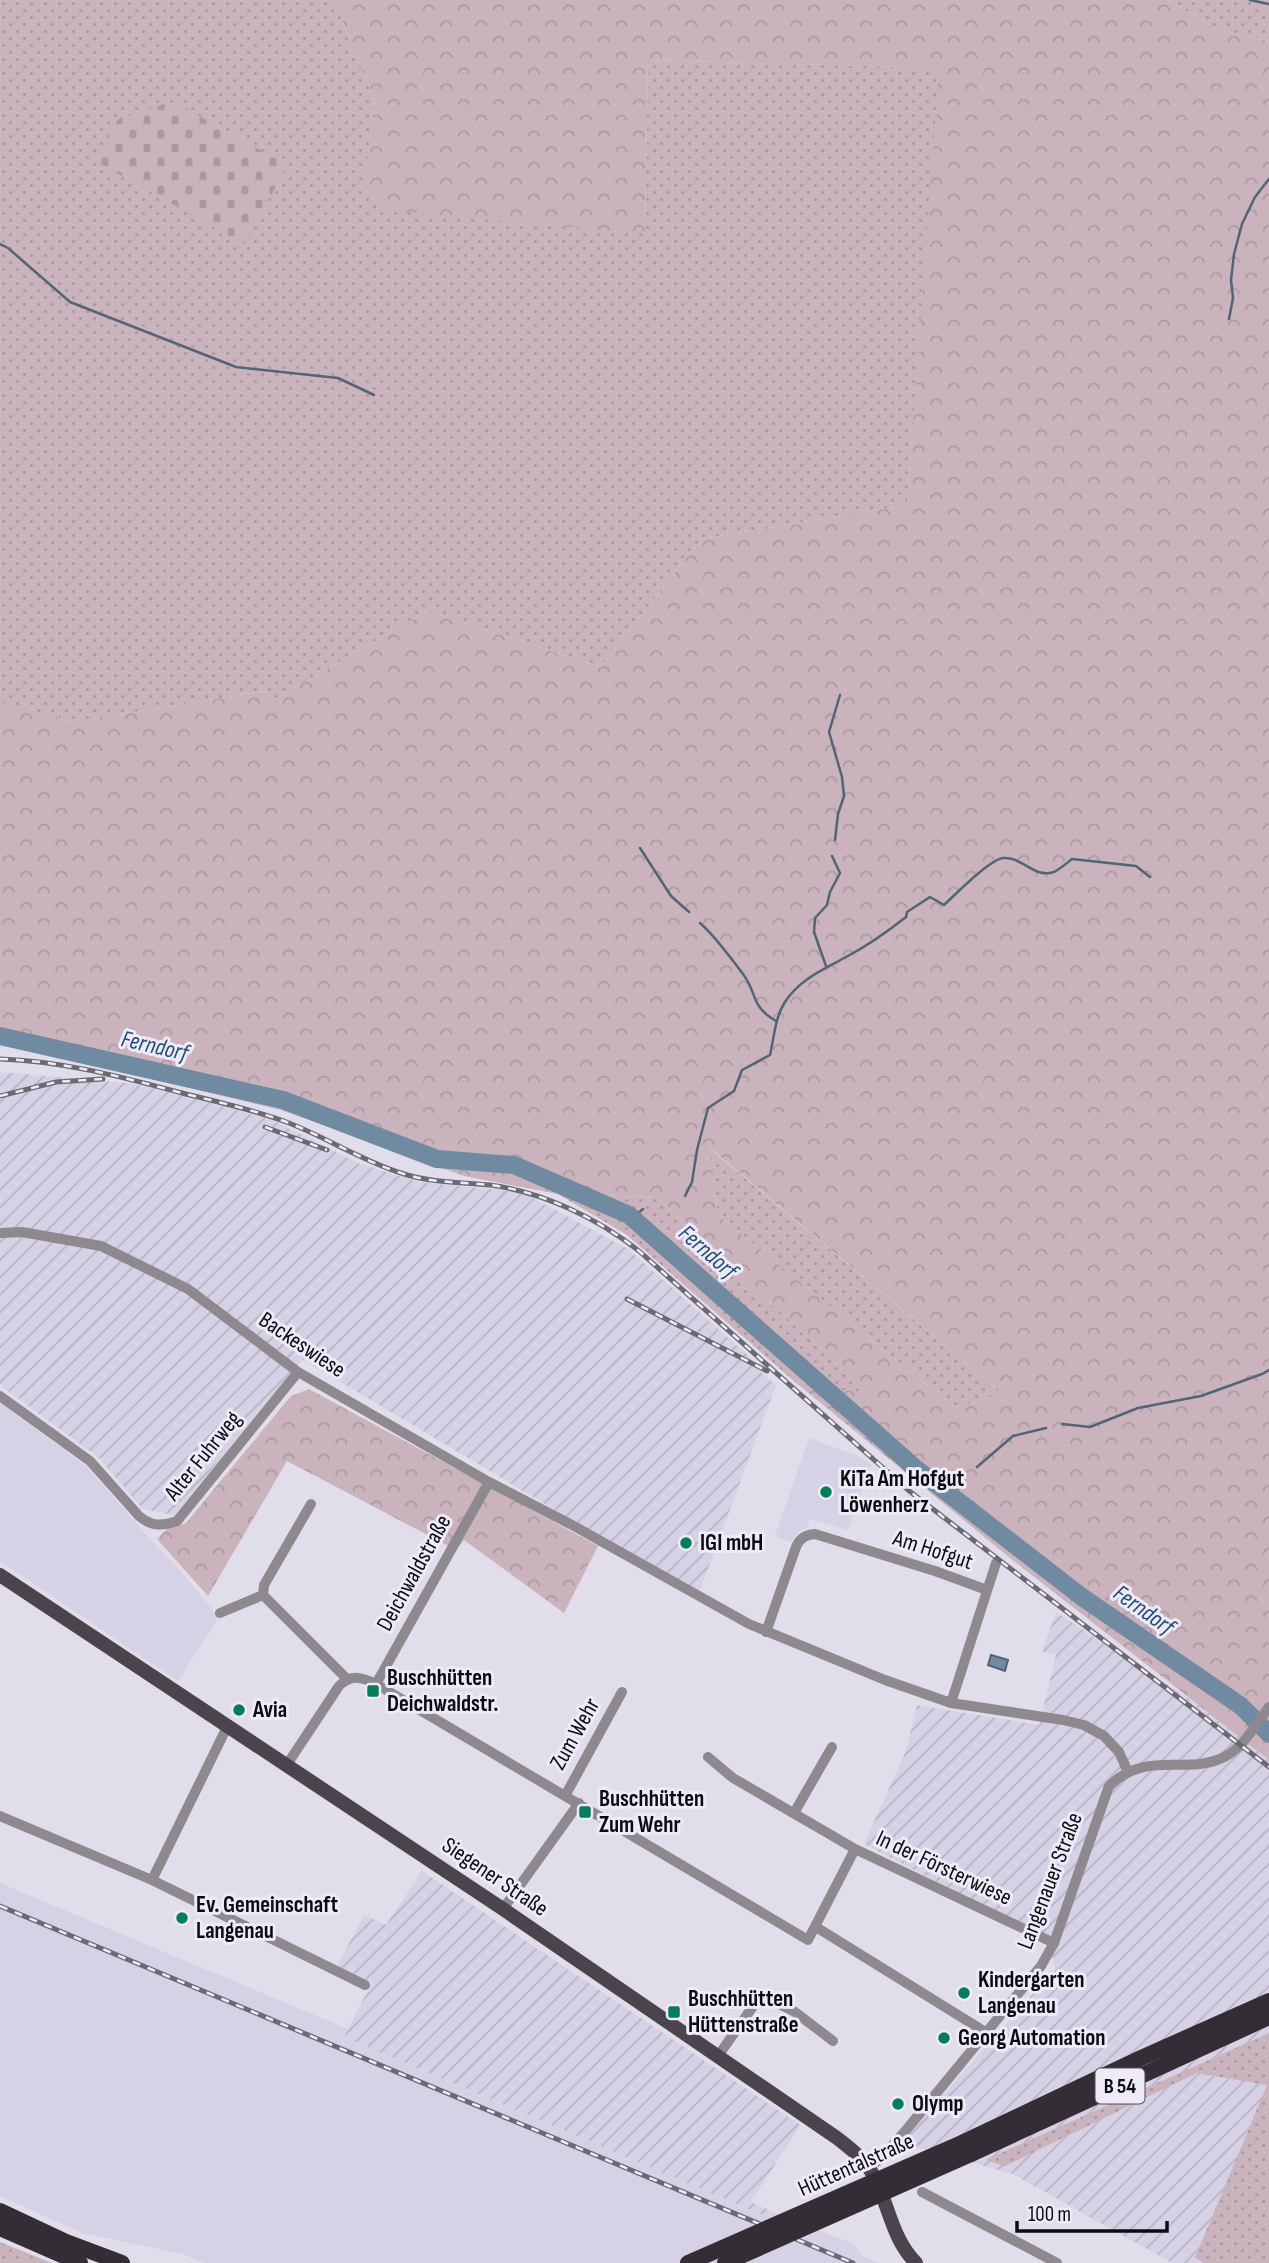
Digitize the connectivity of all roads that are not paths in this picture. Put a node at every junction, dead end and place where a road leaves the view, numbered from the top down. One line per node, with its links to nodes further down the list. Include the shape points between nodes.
1 (0, 1233): 2 (street, Backeswiese, via 22,1232 101,1246 188,1289)
2 (298, 1372): 3 (street, Alter Fuhrweg, via 177,1521 160,1526 139,1516 90,1461); 4 (street, Backeswiese)
3 (0, 1396)
4 (489, 1482): 11 (street, Backeswiese); 13 (street, Deichwaldstraße)
5 (311, 1504): 9 (street)
6 (996, 1563): 8 (street)
7 (0, 1575): 17 (main road, Siegener Straße)
8 (988, 1590): 11 (street, Am Hofgut, via 815,1534 806,1535 796,1547); 15 (street)
9 (262, 1595): 10 (street); 12 (street)
10 (220, 1613)
11 (766, 1632): 15 (street)
12 (346, 1679): 13 (street, via 359,1677); 20 (street)
13 (376, 1684): 22 (street)
14 (622, 1692): 22 (street, Zum Wehr)
15 (951, 1703): 21 (street, via 1084,1725 1104,1736 1119,1752)
16 (1267, 1709): 21 (street, via 1245,1738 1216,1760 1150,1765)
17 (227, 1727): 20 (main road, Siegener Straße); 27 (street)
18 (832, 1747): 24 (street)
19 (708, 1757): 24 (street, In der Försterwiese, via 733,1779)
20 (286, 1766): 28 (main road, Siegener Straße)
21 (1128, 1772): 30 (street, Langenauer Straße, via 1109,1786)
22 (565, 1797): 23 (street)
23 (579, 1803): 28 (street, Zum Wehr); 29 (street, via 808,1940)
24 (794, 1813): 26 (street, In der Försterwiese)
25 (0, 1816): 27 (street)
26 (855, 1849): 29 (street, In der Försterwiese); 30 (street, In der Försterwiese)
27 (152, 1880): 31 (street)
28 (503, 1909): 36 (main road, Siegener Straße)
29 (816, 1927): 34 (street)
30 (1054, 1943): 34 (street, Langenauer Straße)
31 (365, 1985)
32 (1269, 2001): 37 (highway, Hüttentalstraße / B 54, via 1141,2058)
33 (1269, 2017): 37 (highway, Hüttentalstraße / B 54)
34 (987, 2033): 38 (street, Langenauer Straße, via 907,2129)
35 (833, 2041): 36 (street, via 761,1995)
36 (718, 2056): 38 (main road, Siegener Straße, via 837,2138)
37 (968, 2148): 44 (highway, Hüttentalstraße / B 54, bridge); 45 (highway, Hüttentalstraße / B 54, bridge)
38 (868, 2167): 46 (main road, Siegener Straße, via 897,2237)
39 (922, 2192): 47 (street)
40 (0, 2211): 43 (highway)
41 (0, 2228): 42 (highway)
42 (80, 2263)
43 (122, 2263)
44 (688, 2263)
45 (725, 2263)
46 (916, 2263)
47 (1057, 2263)

